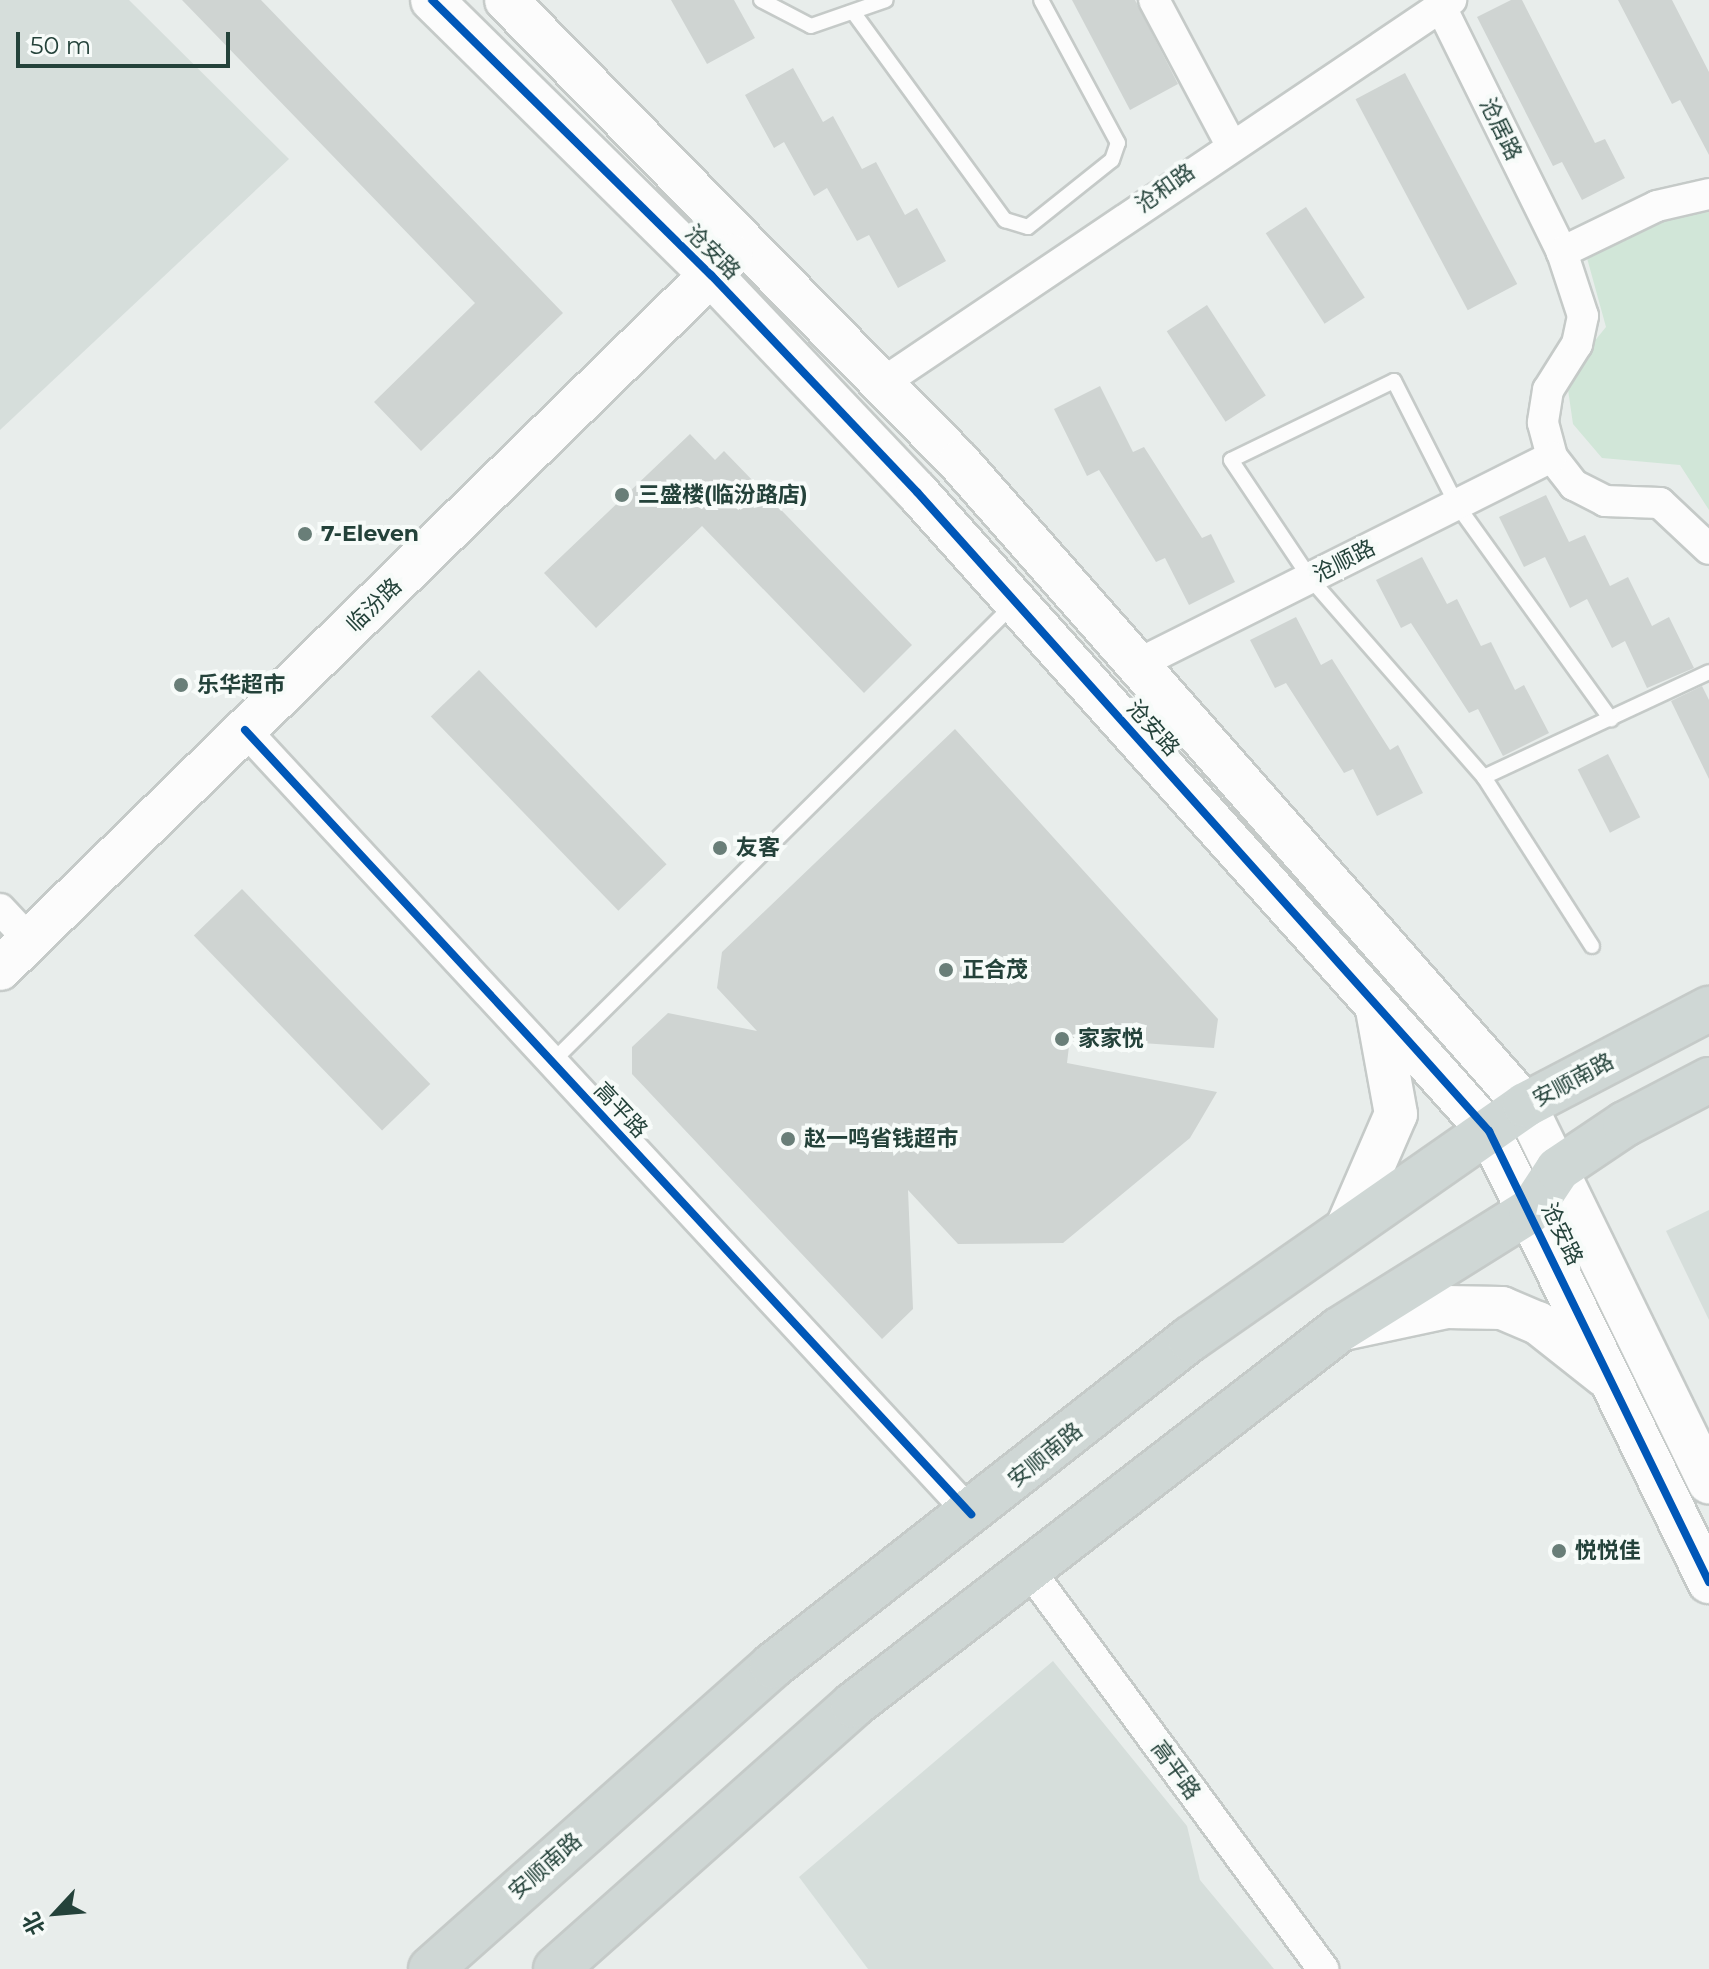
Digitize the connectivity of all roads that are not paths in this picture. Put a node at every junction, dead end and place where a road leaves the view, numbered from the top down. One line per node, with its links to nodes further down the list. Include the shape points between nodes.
1 (432, 0): 13 (street, 沧安路)
2 (506, 0): 11 (street, 沧安路)
3 (761, 0): 8 (lane, via 811,26)
4 (886, 0): 8 (lane)
5 (1041, 0): 8 (lane, via 1118,143 1112,160 1028,227 1005,220)
6 (1154, 0): 9 (street)
7 (1446, 3): 9 (street, 沧和路); 12 (street, 沧居路)
8 (856, 16)
9 (1230, 143): 14 (street, 沧和路)
10 (1709, 194): 12 (street, via 1657,206)
11 (746, 240): 13 (street, 临汾路); 14 (street, 沧安路)
12 (1562, 252): 15 (street, via 1583,316 1577,344 1544,406)
13 (711, 275): 19 (street, 沧安路); 23 (street, 临汾路)
14 (884, 382): 20 (street, 沧安路)
15 (1552, 457): 16 (street, 沧顺路); 17 (street, via 1589,494 1677,512)
16 (1457, 505): 18 (street, 沧顺路); 18 (lane, via 1394,381 1231,460); 22 (lane)
17 (1709, 549)
18 (1310, 578): 20 (street, 沧顺路); 24 (lane)
19 (1016, 602): 28 (street, 沧安路); 30 (lane)
20 (1136, 665): 32 (street, 沧安路)
21 (1709, 672): 22 (lane)
22 (1611, 719): 24 (lane)
23 (245, 730): 27 (street, 临汾路); 30 (street, 高平路)
24 (1484, 777): 26 (lane)
25 (0, 909): 27 (street)
26 (1592, 946)
27 (14, 954)
28 (1376, 1004): 33 (street, 沧安路); 36 (street, via 1396,1114)
29 (1709, 1009): 32 (main road, 安顺南路)
30 (552, 1062): 40 (street, 高平路)
31 (1709, 1080): 34 (main road)
32 (1525, 1105): 33 (main road, 安顺南路); 34 (street, 沧安路)
33 (1489, 1131): 35 (street, 沧安路); 36 (main road, 安顺南路)
34 (1558, 1169): 35 (main road); 39 (street, 沧安路)
35 (1531, 1210): 37 (main road); 38 (street, 沧安路)
36 (1347, 1227): 40 (main road, 安顺南路, via 1190,1339)
37 (1339, 1330): 38 (street, via 1446,1307 1502,1308 1538,1323); 41 (main road)
38 (1613, 1383): 42 (street, 沧安路)
39 (1709, 1482)
40 (971, 1514): 43 (main road, 安顺南路, via 772,1666)
41 (1029, 1570): 44 (main road, via 853,1705); 45 (street, 高平路)
42 (1709, 1582)
43 (431, 1969)
44 (556, 1969)
45 (1323, 1969)

